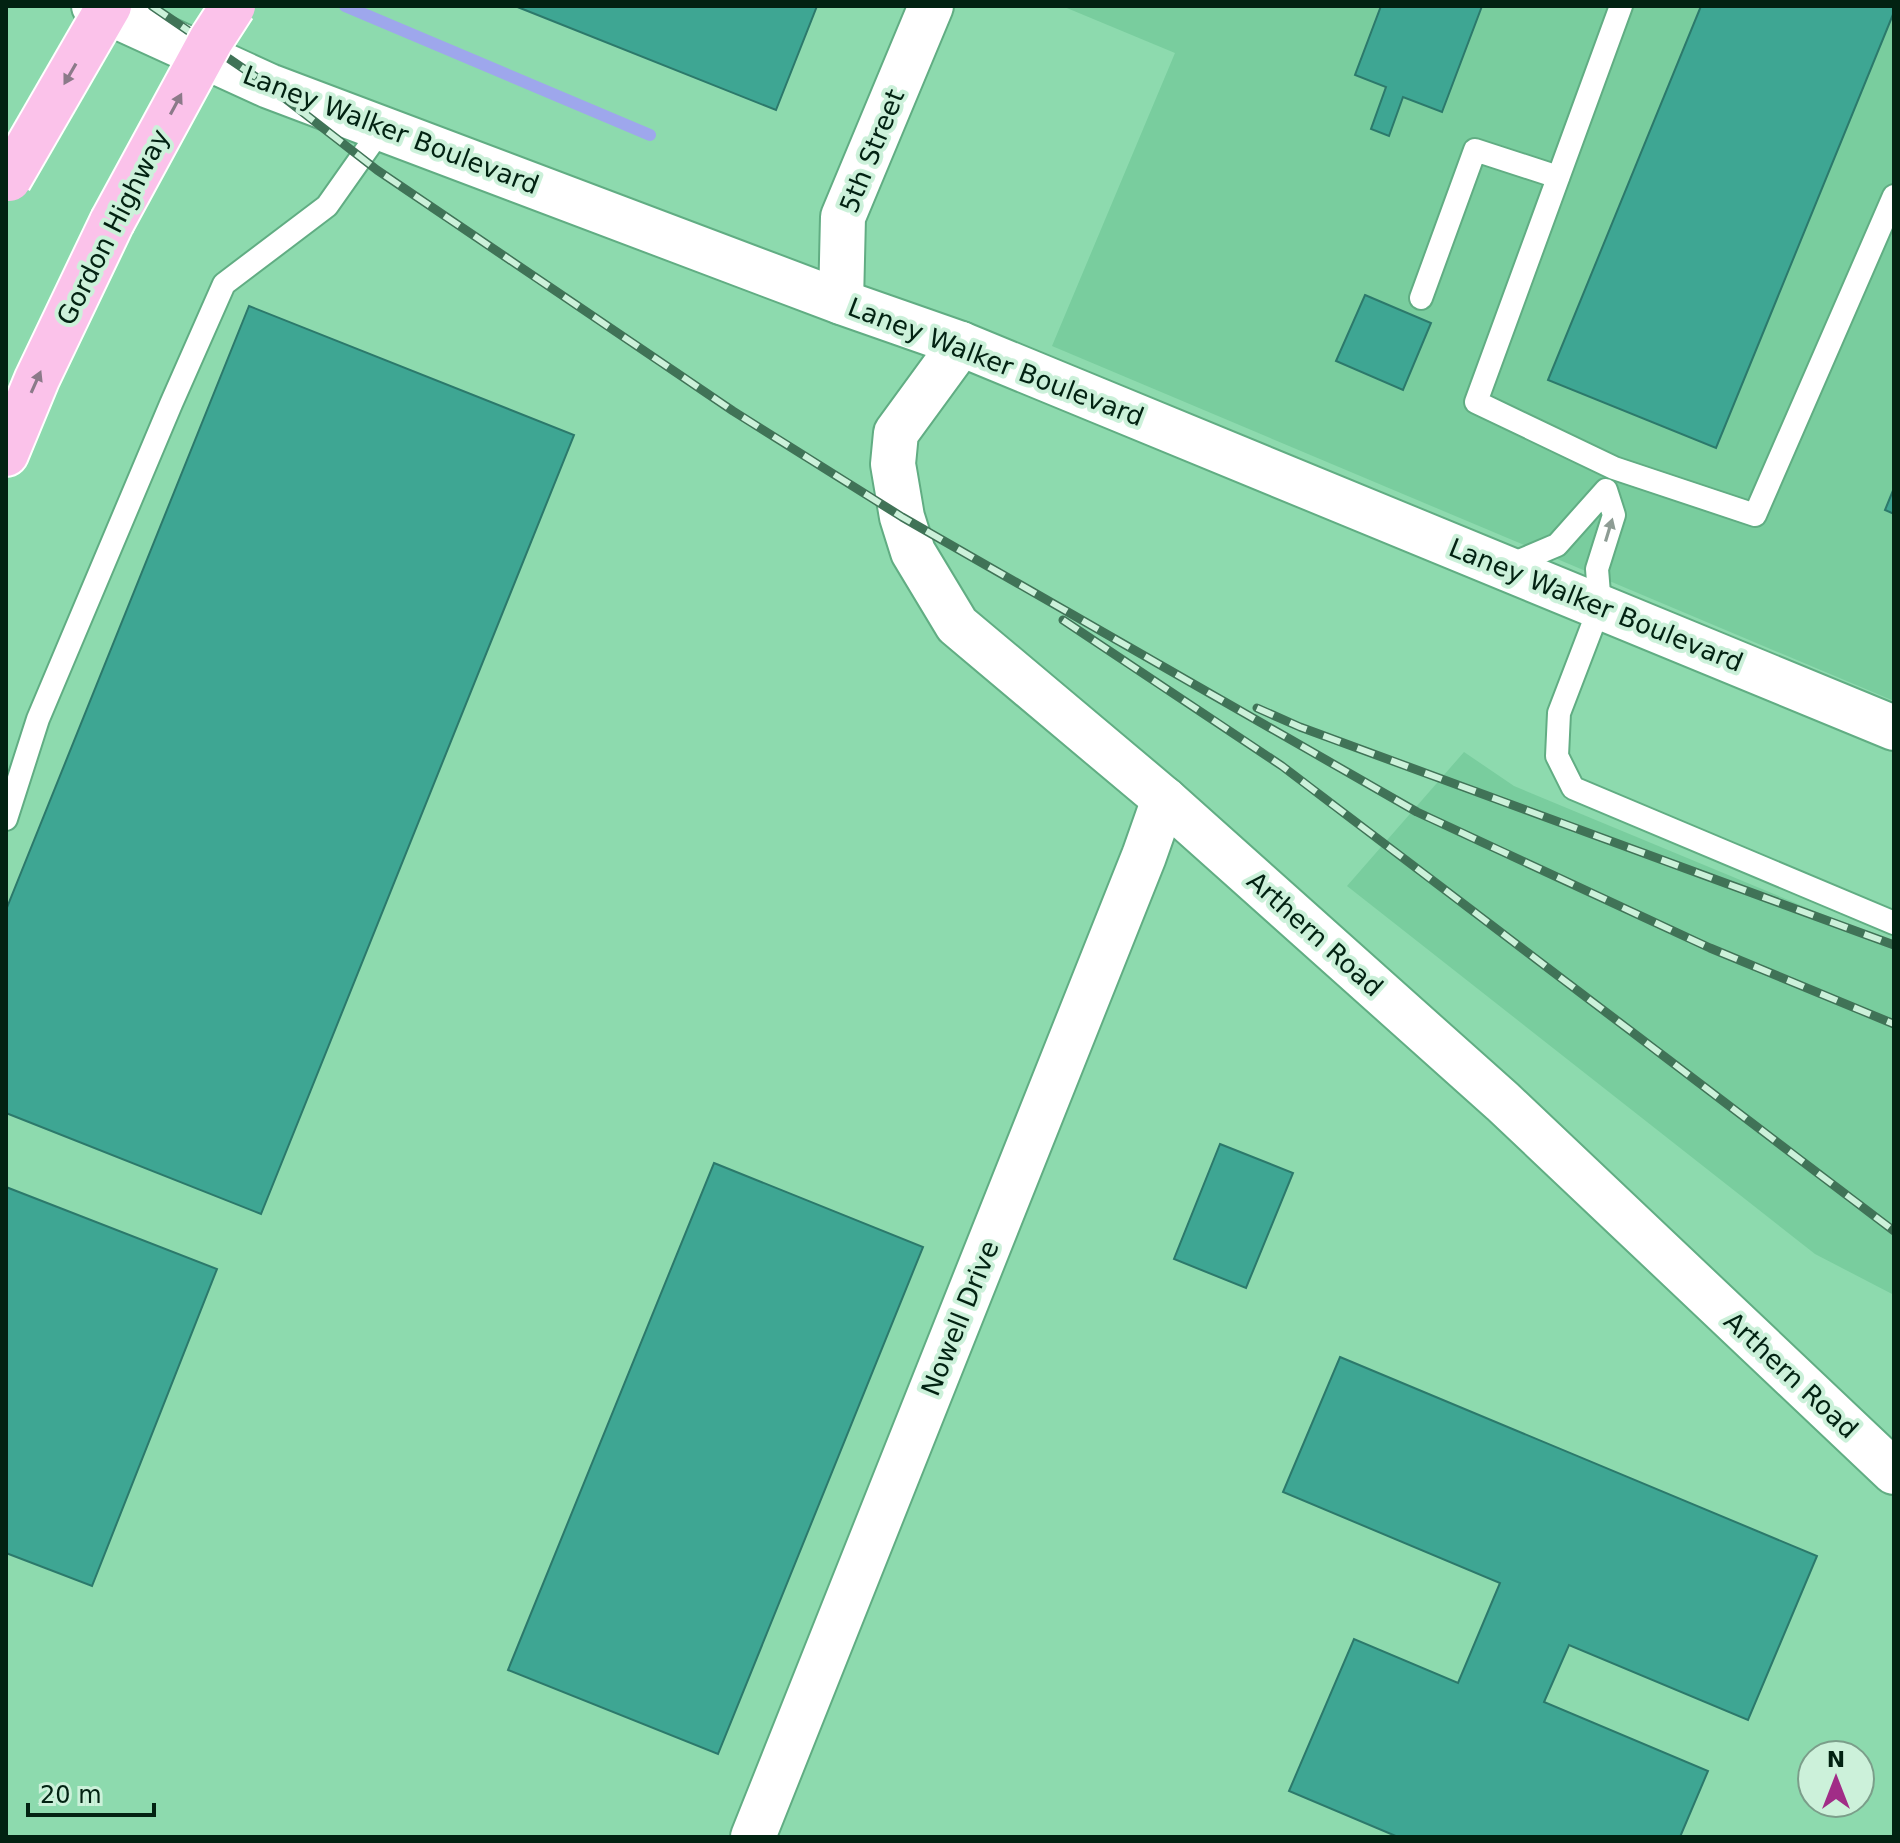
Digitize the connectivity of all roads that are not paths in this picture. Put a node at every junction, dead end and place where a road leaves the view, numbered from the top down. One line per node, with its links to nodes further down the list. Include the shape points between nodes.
1 (94, 6): 6 (street, Laney Walker Boulevard, via 269,86)
2 (109, 6): 8 (highway, one-way to 8, bridge)
3 (233, 6): 13 (highway, Gordon Highway, one-way to 3, bridge, via 112,222)
4 (931, 6): 11 (street, 5th Street, via 843,217)
5 (1621, 6): 7 (lane)
6 (382, 128): 11 (street, Laney Walker Boulevard); 20 (lane, via 327,206 224,284 38,719)
7 (1558, 177): 10 (lane, via 1475,150); 14 (lane, via 1476,402)
8 (8, 182)
9 (1894, 196): 14 (lane, via 1755,515)
10 (1421, 298)
11 (841, 302): 12 (street, Laney Walker Boulevard)
12 (961, 344): 16 (street, Laney Walker Boulevard); 19 (street, Arthern Road, via 896,433 893,464 913,552 957,625)
13 (6, 454)
14 (1614, 468): 15 (lane)
15 (1606, 490): 16 (lane, via 1557,545); 17 (lane, one-way to 15, via 1597,569 1614,515)
16 (1504, 567): 17 (street, Laney Walker Boulevard)
17 (1600, 606): 18 (street, Laney Walker Boulevard); 21 (lane, via 1559,713 1557,756 1573,788)
18 (1894, 728)
19 (1164, 799): 22 (street, Arthern Road, via 1503,1102); 23 (street, Nowell Drive)
20 (6, 819)
21 (1894, 923)
22 (1894, 1472)
23 (753, 1837)

